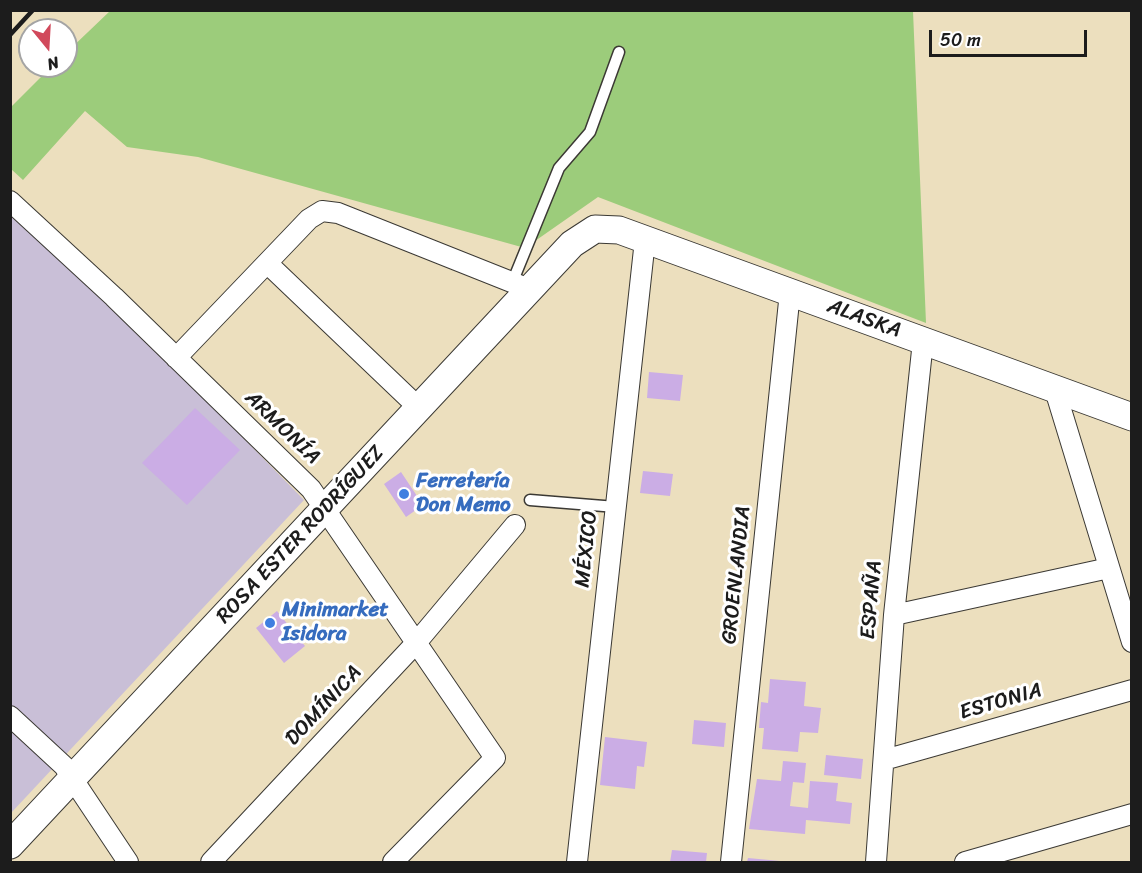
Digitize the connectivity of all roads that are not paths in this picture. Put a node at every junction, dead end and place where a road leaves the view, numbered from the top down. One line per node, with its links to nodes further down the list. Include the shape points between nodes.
1 (619, 52): 6 (lane, via 590,132 559,168)
2 (10, 201): 9 (street, ARMONÍA)
3 (595, 229): 4 (street, ALASKA, via 619,230); 6 (street, ROSA ESTER RODRÍGUEZ)
4 (645, 240): 7 (street, ALASKA); 14 (street, MÉXICO)
5 (267, 263): 6 (street, via 309,219 322,211 338,213); 9 (street); 11 (street)
6 (521, 286): 11 (street, ROSA ESTER RODRÍGUEZ)
7 (790, 292): 8 (street, ALASKA); 31 (street, GROENLANDIA)
8 (923, 341): 10 (street, ALASKA); 18 (street, ESPAÑA)
9 (176, 358): 15 (street, ARMONÍA)
10 (1055, 390): 12 (street, ALASKA); 17 (street)
11 (419, 408): 15 (street, ROSA ESTER RODRÍGUEZ)
12 (1131, 417)
13 (530, 500): 14 (lane)
14 (616, 507): 30 (street, MÉXICO)
15 (326, 508): 20 (street, ARMONÍA); 24 (street, ROSA ESTER RODRÍGUEZ)
16 (515, 525): 20 (street, DOMÍNICA)
17 (1109, 568): 18 (street); 19 (street)
18 (894, 615): 23 (street, ESPAÑA)
19 (1131, 642)
20 (416, 643): 28 (street, DOMÍNICA); 29 (street, ARMONÍA, via 495,758)
21 (1131, 690): 23 (street, ESTONIA)
22 (10, 716): 24 (street, via 56,756)
23 (884, 760): 32 (street, ESPAÑA)
24 (72, 779): 26 (street, ROSA ESTER RODRÍGUEZ); 27 (street)
25 (1131, 814): 33 (street)
26 (10, 845)
27 (128, 862)
28 (211, 862)
29 (393, 862)
30 (577, 862)
31 (731, 862)
32 (876, 862)
33 (965, 862)

